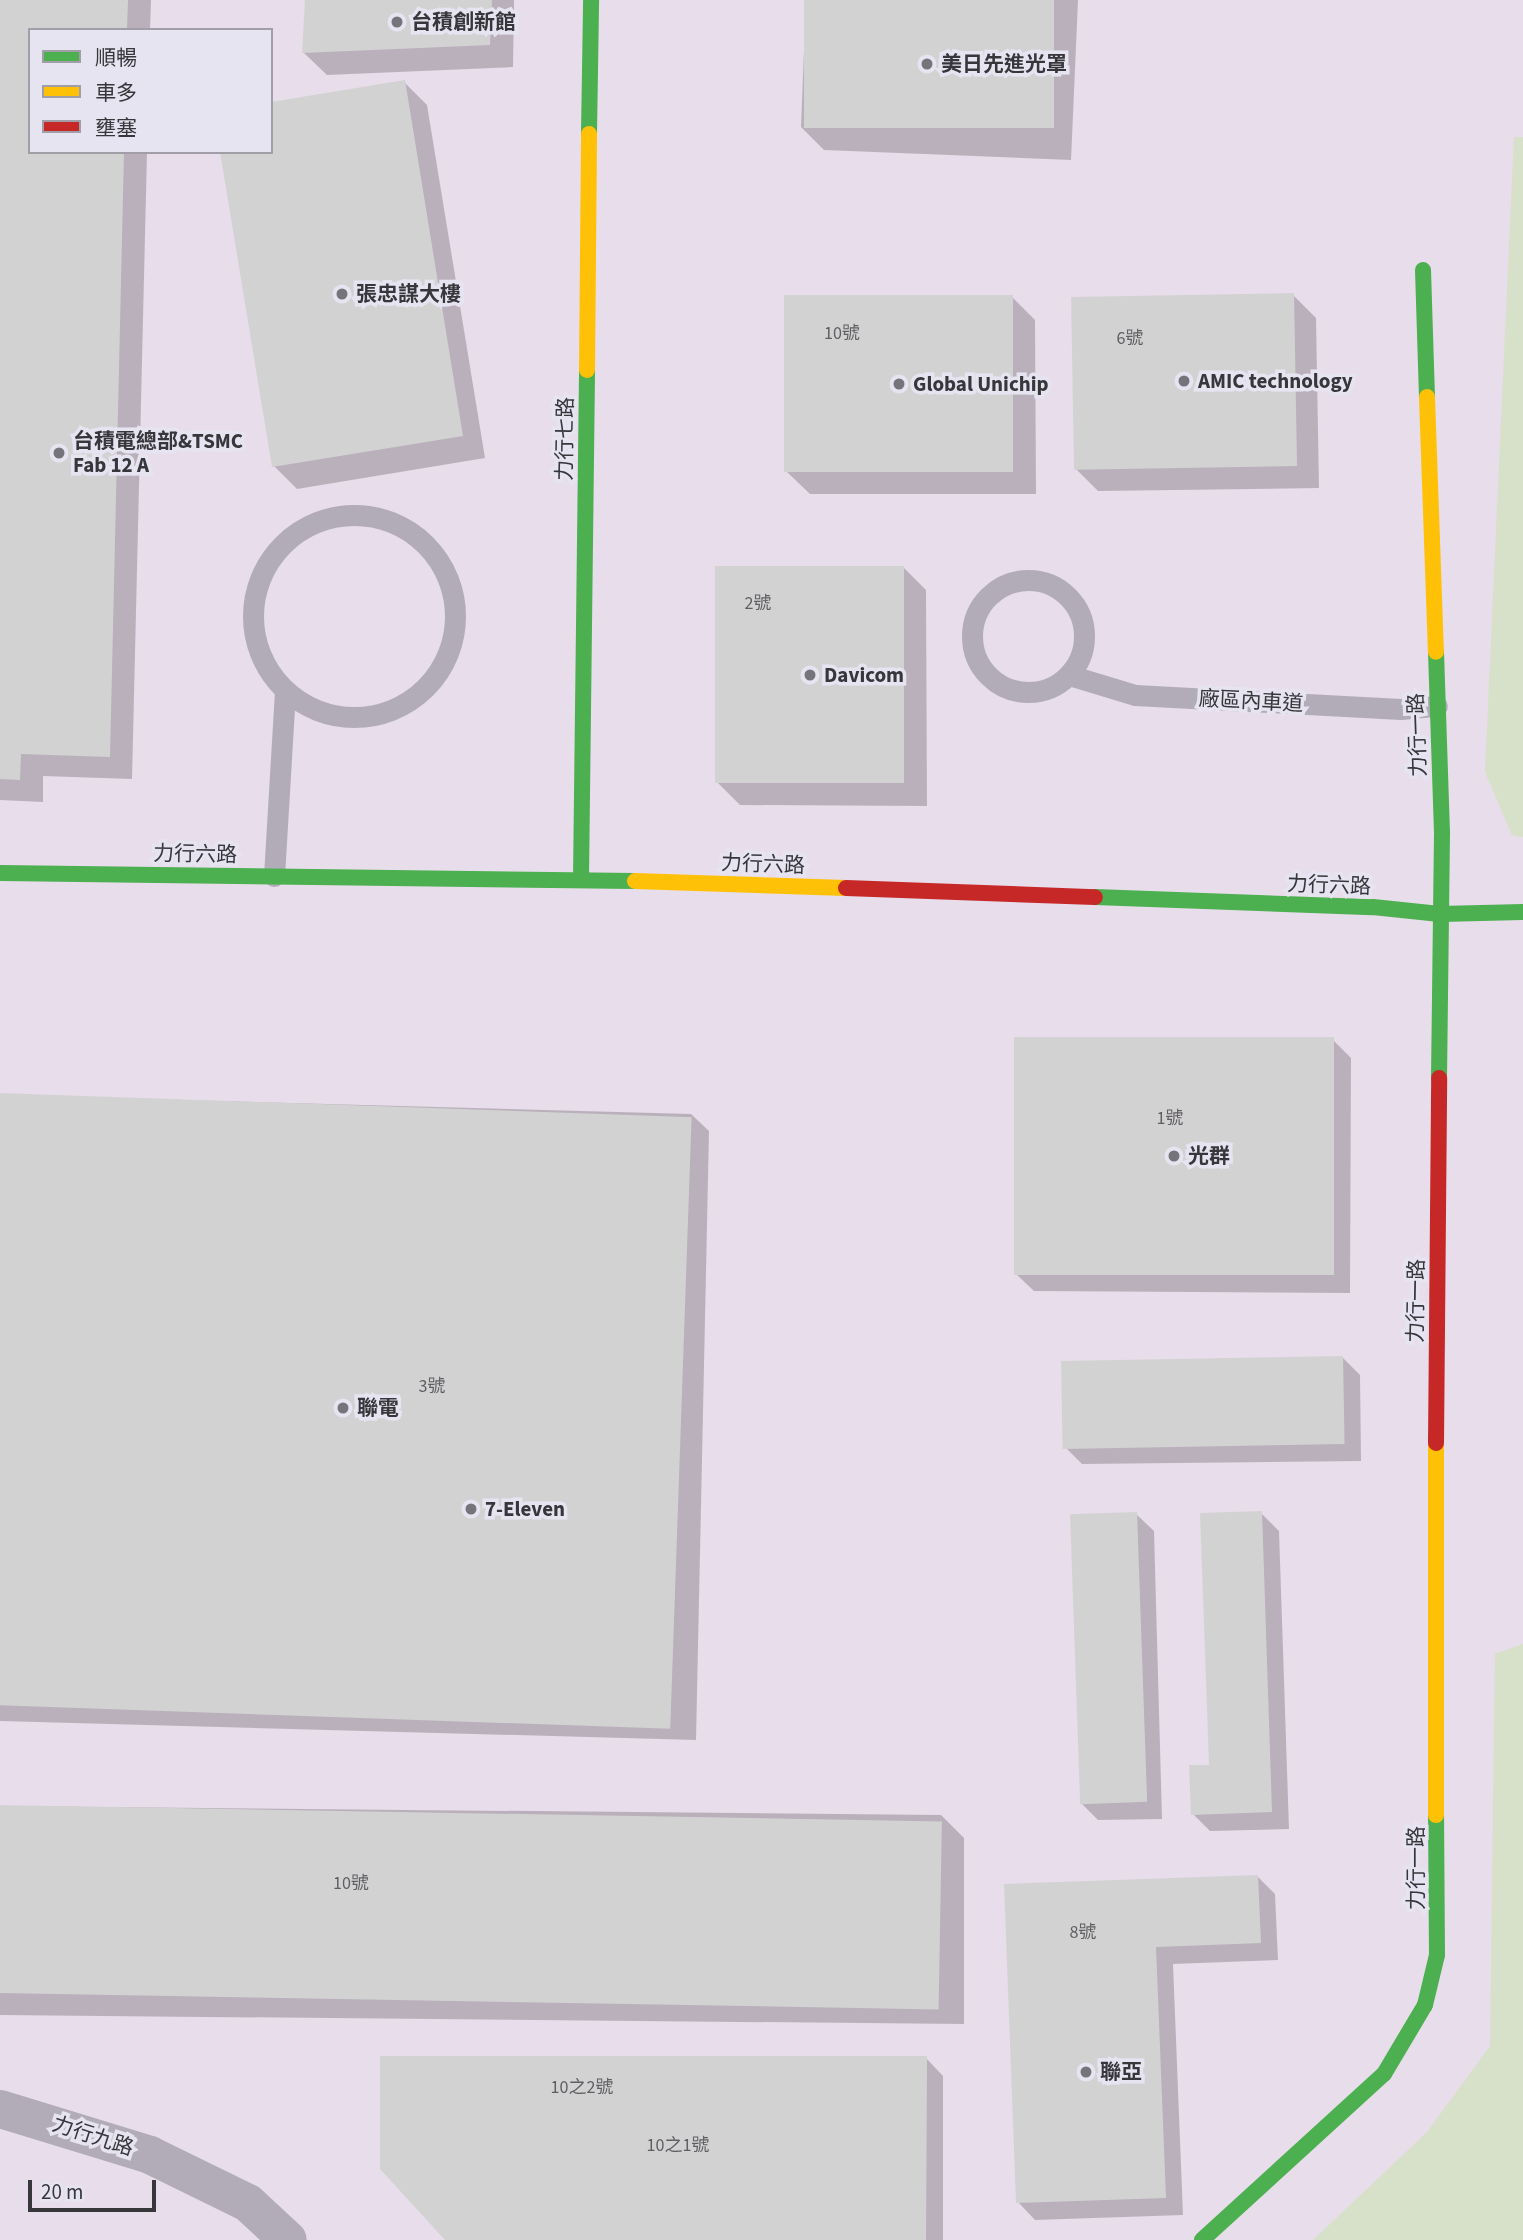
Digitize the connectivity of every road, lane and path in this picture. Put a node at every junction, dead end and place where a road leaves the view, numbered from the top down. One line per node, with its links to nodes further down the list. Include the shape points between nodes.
1 (591, 0): 8 (street, 力行七路)
2 (1423, 270): 5 (street, 力行一路)
3 (1069, 675): 3 (lane, via 1035,693 1005,689 982,670 971,642 975,613 994,589 1022,579 1051,584 1075,602 1086,629 1082,659); 5 (lane, 廠區內車道, via 1135,695 1401,709)
4 (285, 692): 4 (lane, via 264,665 252,632 253,597 264,564 287,538 316,520 351,513 385,519 414,534 437,557 452,587 455,620 449,652 433,681 408,702 378,716 346,718 314,710); 7 (lane)
5 (1437, 706): 10 (street, 力行一路)
6 (0, 873): 7 (street, 力行六路)
7 (274, 876): 8 (street, 力行六路)
8 (581, 879): 10 (street, 力行六路, via 1373,907)
9 (1523, 912): 10 (street, 力行六路)
10 (1440, 914): 13 (street, 力行一路, via 1434,1613 1437,1955 1425,2005 1384,2074)
11 (0, 2109): 12 (street, 力行九路, via 150,2155 248,2203)
12 (288, 2240)
13 (1202, 2240)

